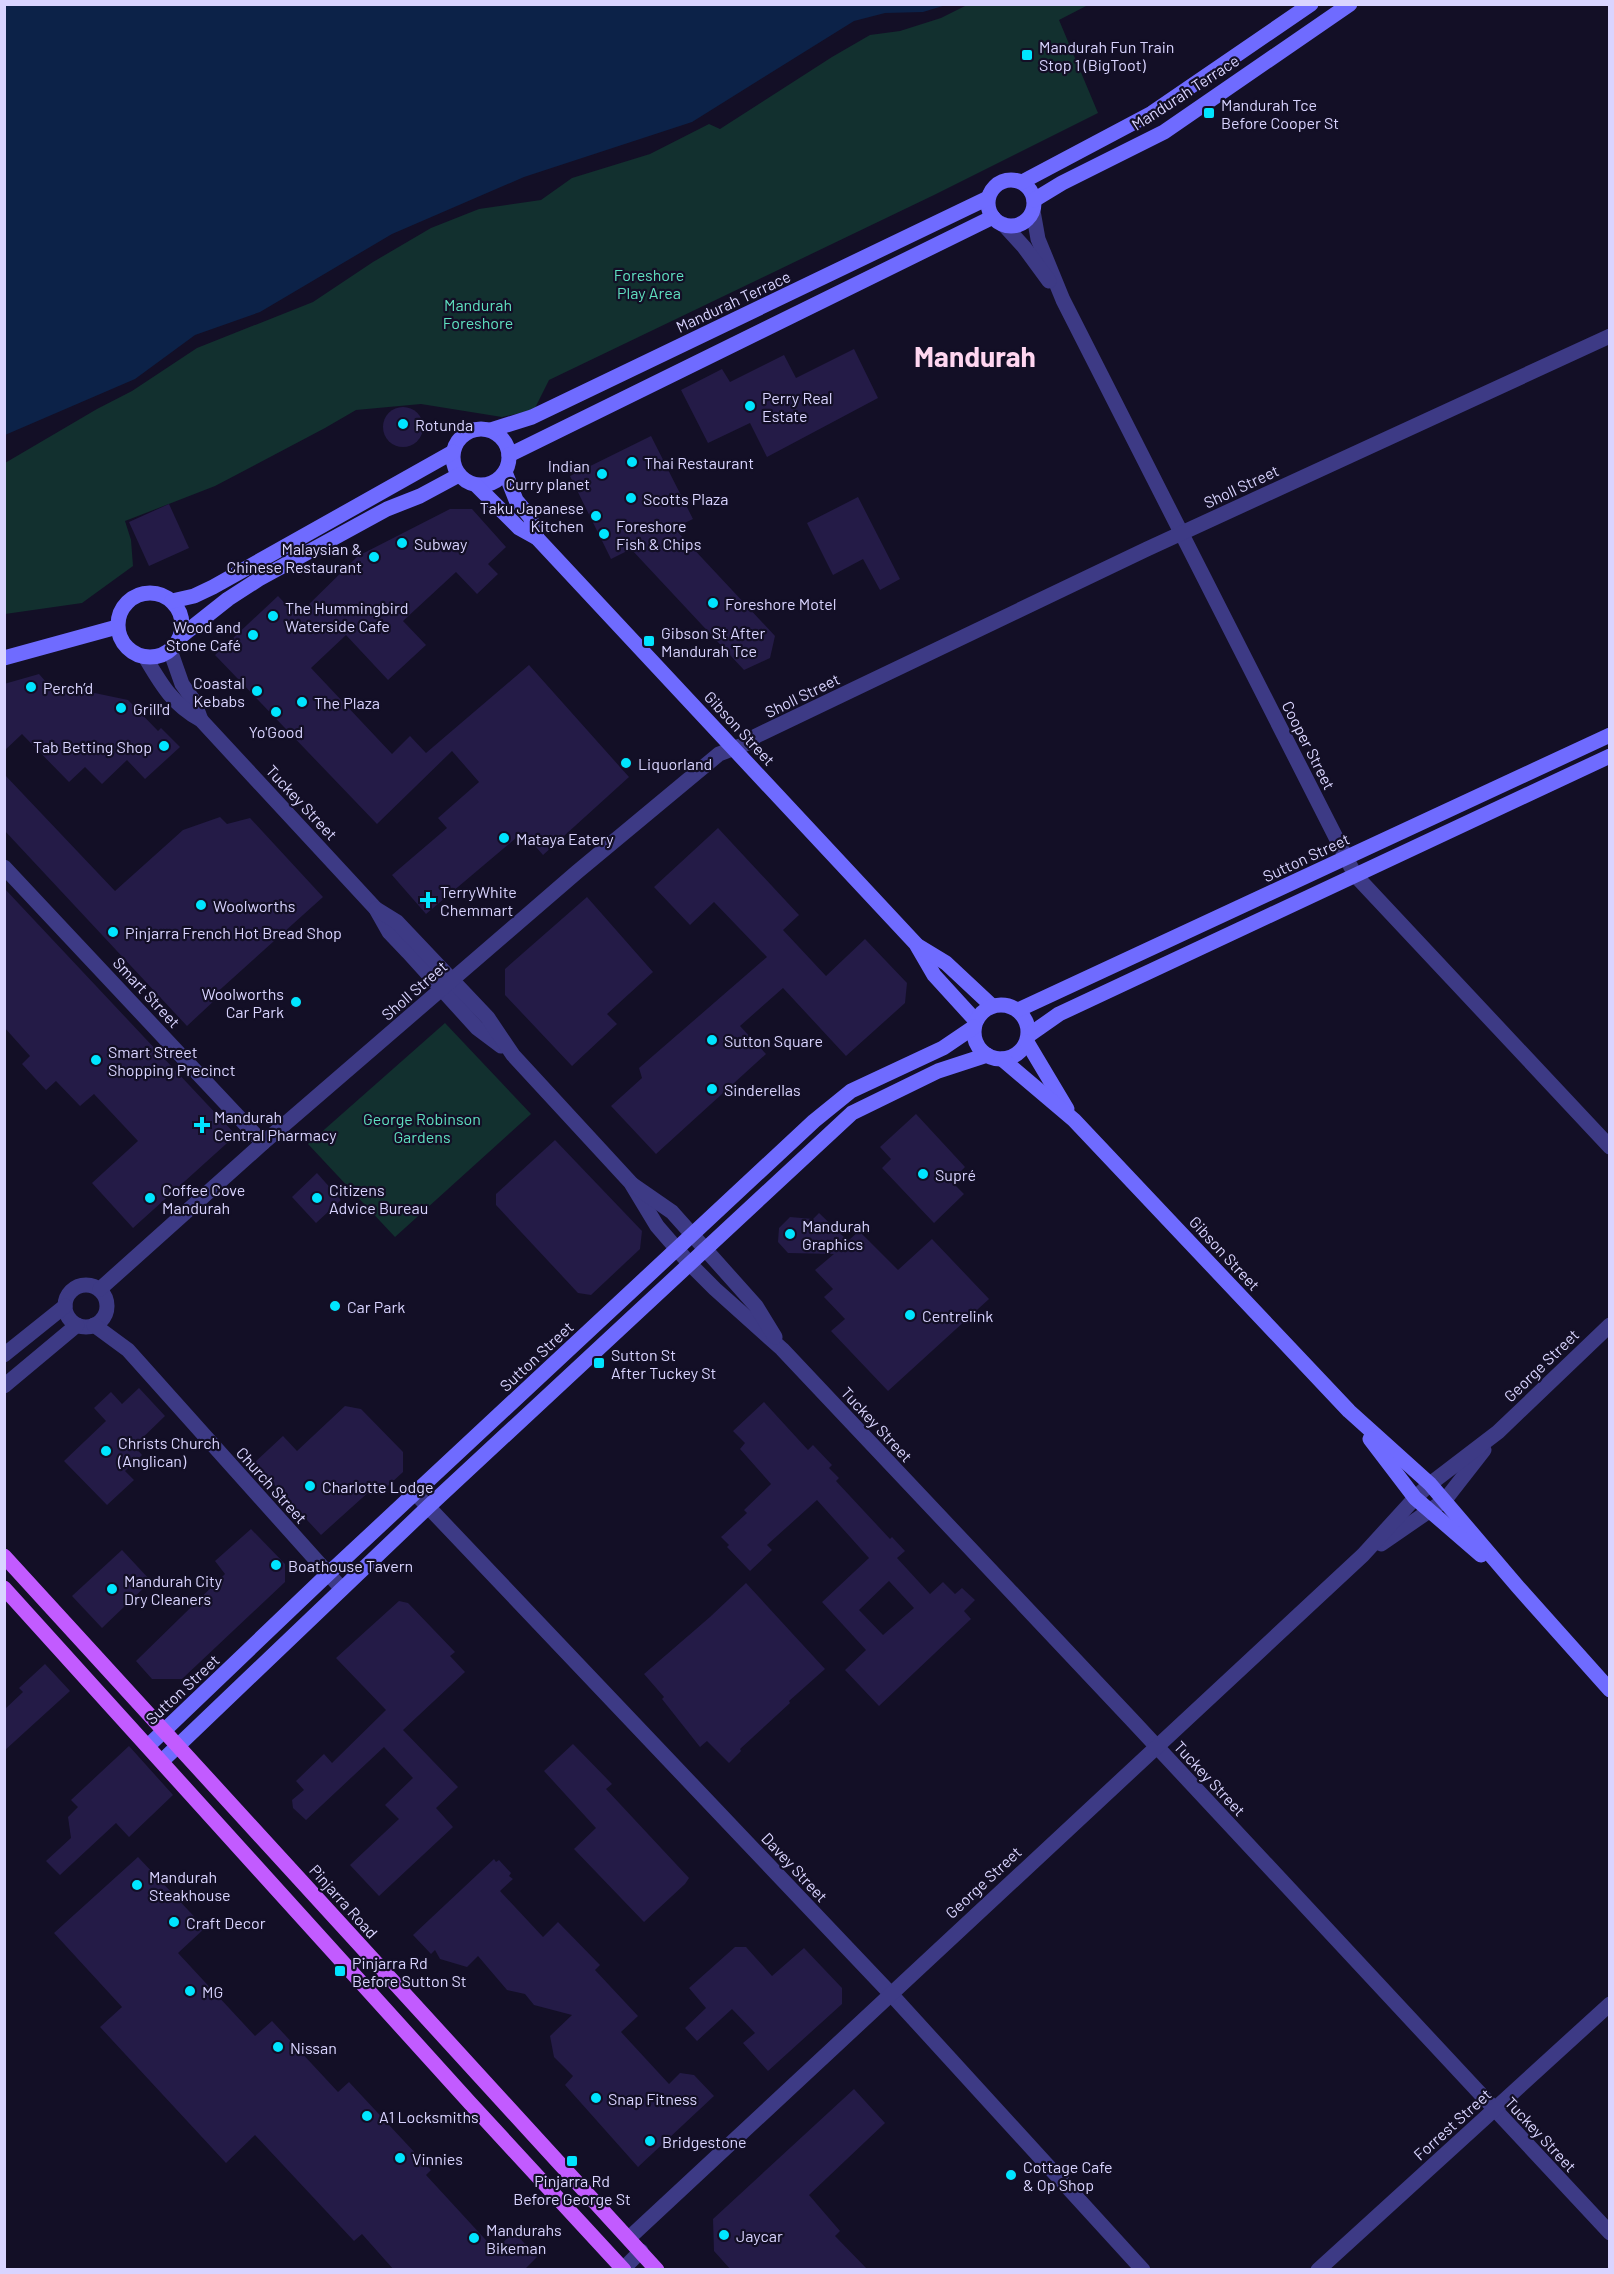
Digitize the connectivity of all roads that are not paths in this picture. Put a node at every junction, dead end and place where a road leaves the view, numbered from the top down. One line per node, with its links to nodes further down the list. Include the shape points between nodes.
1 (1311, 4): 3 (street, Mandurah Terrace, via 1152,113)
2 (1350, 4): 5 (street, Mandurah Terrace, via 1164,132 1062,183)
3 (1022, 182): 4 (street, via 1001,182); 5 (street, via 1032,193)
4 (988, 198): 6 (street); 9 (street, Mandurah Terrace, via 532,417)
5 (1033, 206): 6 (street, via 1023,222 1010,226); 7 (street, Cooper Street, via 1038,239)
6 (998, 221): 7 (street, Cooper Street, via 1024,247); 11 (street)
7 (1063, 300): 15 (street, Cooper Street)
8 (1610, 336): 15 (street, Sholl Street)
9 (492, 430): 10 (street, via 467,432); 11 (street, via 504,440)
10 (453, 452): 13 (street); 17 (street, via 213,587)
11 (509, 455): 12 (street)
12 (506, 472): 14 (street, via 493,483); 16 (street, Gibson Street)
13 (459, 475): 14 (street); 19 (street, via 387,509 259,579)
14 (476, 485): 16 (street, Gibson Street, via 519,528)
15 (1180, 534): 25 (street, Sholl Street); 27 (street, Cooper Street)
16 (537, 538): 25 (street, Gibson Street)
17 (172, 601): 18 (street, via 155,592 136,595 122,608); 19 (street, via 182,619)
18 (117, 627): 21 (street, via 126,647); 22 (street)
19 (180, 637): 20 (street)
20 (170, 650): 21 (street); 23 (street, Tuckey Street)
21 (145, 657): 23 (street, Tuckey Street, via 184,711)
22 (4, 658)
23 (201, 720): 31 (street, Tuckey Street, via 376,909 397,922)
24 (1610, 735): 27 (street, Sutton Street)
25 (734, 748): 30 (street, Gibson Street); 31 (street, Sholl Street, via 705,765)
26 (1610, 756): 29 (street)
27 (1347, 858): 29 (street, Cooper Street); 33 (street, Sutton Street)
28 (4, 867): 38 (street, Smart Street)
29 (1355, 875): 35 (street, via 1059,1014); 39 (street, Cooper Street)
30 (916, 944): 32 (street, Gibson Street, via 946,963); 34 (street, Gibson Street, via 934,975)
31 (447, 985): 38 (street, Sholl Street); 40 (street, Tuckey Street, via 488,1018 513,1055)
32 (992, 1006): 33 (street); 34 (street)
33 (1018, 1010): 35 (street)
34 (975, 1024): 36 (street, via 980,1050); 41 (street, Sutton Street, via 943,1048 851,1091)
35 (1028, 1038): 36 (street, via 1016,1055); 37 (street, Gibson Street)
36 (994, 1057): 37 (street, Gibson Street); 42 (street, via 938,1071 852,1113)
37 (1074, 1120): 55 (street, Gibson Street)
38 (263, 1143): 45 (street, Sholl Street)
39 (1610, 1147)
40 (630, 1183): 41 (street, Tuckey Street, via 672,1212); 43 (street, Tuckey Street)
41 (692, 1234): 42 (street, Tuckey Street); 43 (street, Sutton Street)
42 (705, 1248): 44 (street); 51 (street, Tuckey Street, via 756,1306)
43 (676, 1249): 44 (street, Tuckey Street); 58 (street, Sutton Street)
44 (689, 1263): 51 (street, Tuckey Street); 61 (street)
45 (100, 1289): 46 (street, via 87,1284 74,1288); 47 (street)
46 (65, 1306): 48 (street); 53 (street)
47 (108, 1306): 49 (street, via 102,1320); 52 (street, Church Street)
48 (77, 1325): 49 (street); 54 (street)
49 (94, 1325): 52 (street, Church Street)
50 (1610, 1325): 56 (street, George Street)
51 (782, 1349): 73 (street, Tuckey Street)
52 (128, 1350): 65 (street, Church Street)
53 (4, 1355)
54 (4, 1386)
55 (1349, 1411): 57 (street, Gibson Street); 59 (street, Gibson Street)
56 (1498, 1432): 57 (street, George Street); 60 (street, George Street)
57 (1430, 1484): 59 (street, George Street); 60 (street, Gibson Street)
58 (416, 1494): 61 (street, Davey Street); 65 (street, Sutton Street)
59 (1415, 1498): 62 (street, Gibson Street); 63 (street, George Street)
60 (1445, 1500): 62 (street, George Street); 66 (street, Gibson Street)
61 (428, 1507): 68 (street); 75 (street, Davey Street)
62 (1431, 1512): 63 (street, George Street); 66 (street, Gibson Street)
63 (1363, 1555): 73 (street, George Street)
64 (4, 1556): 70 (main road, Pinjarra Road)
65 (328, 1574): 68 (street, Church Street); 70 (street, Sutton Street)
66 (1518, 1587): 69 (street, Gibson Street)
67 (4, 1588): 71 (main road)
68 (342, 1589): 72 (street)
69 (1610, 1690)
70 (164, 1731): 71 (street, Sutton Street); 72 (main road, Pinjarra Road)
71 (148, 1746): 74 (main road)
72 (178, 1746): 74 (street); 79 (main road, Pinjarra Road)
73 (1156, 1746): 75 (street, George Street); 77 (street, Tuckey Street)
74 (162, 1761): 81 (main road)
75 (890, 1993): 79 (street, George Street); 83 (street, Davey Street)
76 (1610, 2004): 77 (street, Forrest Street)
77 (1494, 2110): 78 (street, Tuckey Street); 84 (street, Forrest Street)
78 (1610, 2233)
79 (629, 2238): 80 (main road, Pinjarra Road)
80 (642, 2251): 81 (street); 82 (main road, Pinjarra Road)
81 (623, 2269)
82 (657, 2270)
83 (1143, 2270)
84 (1318, 2270)

